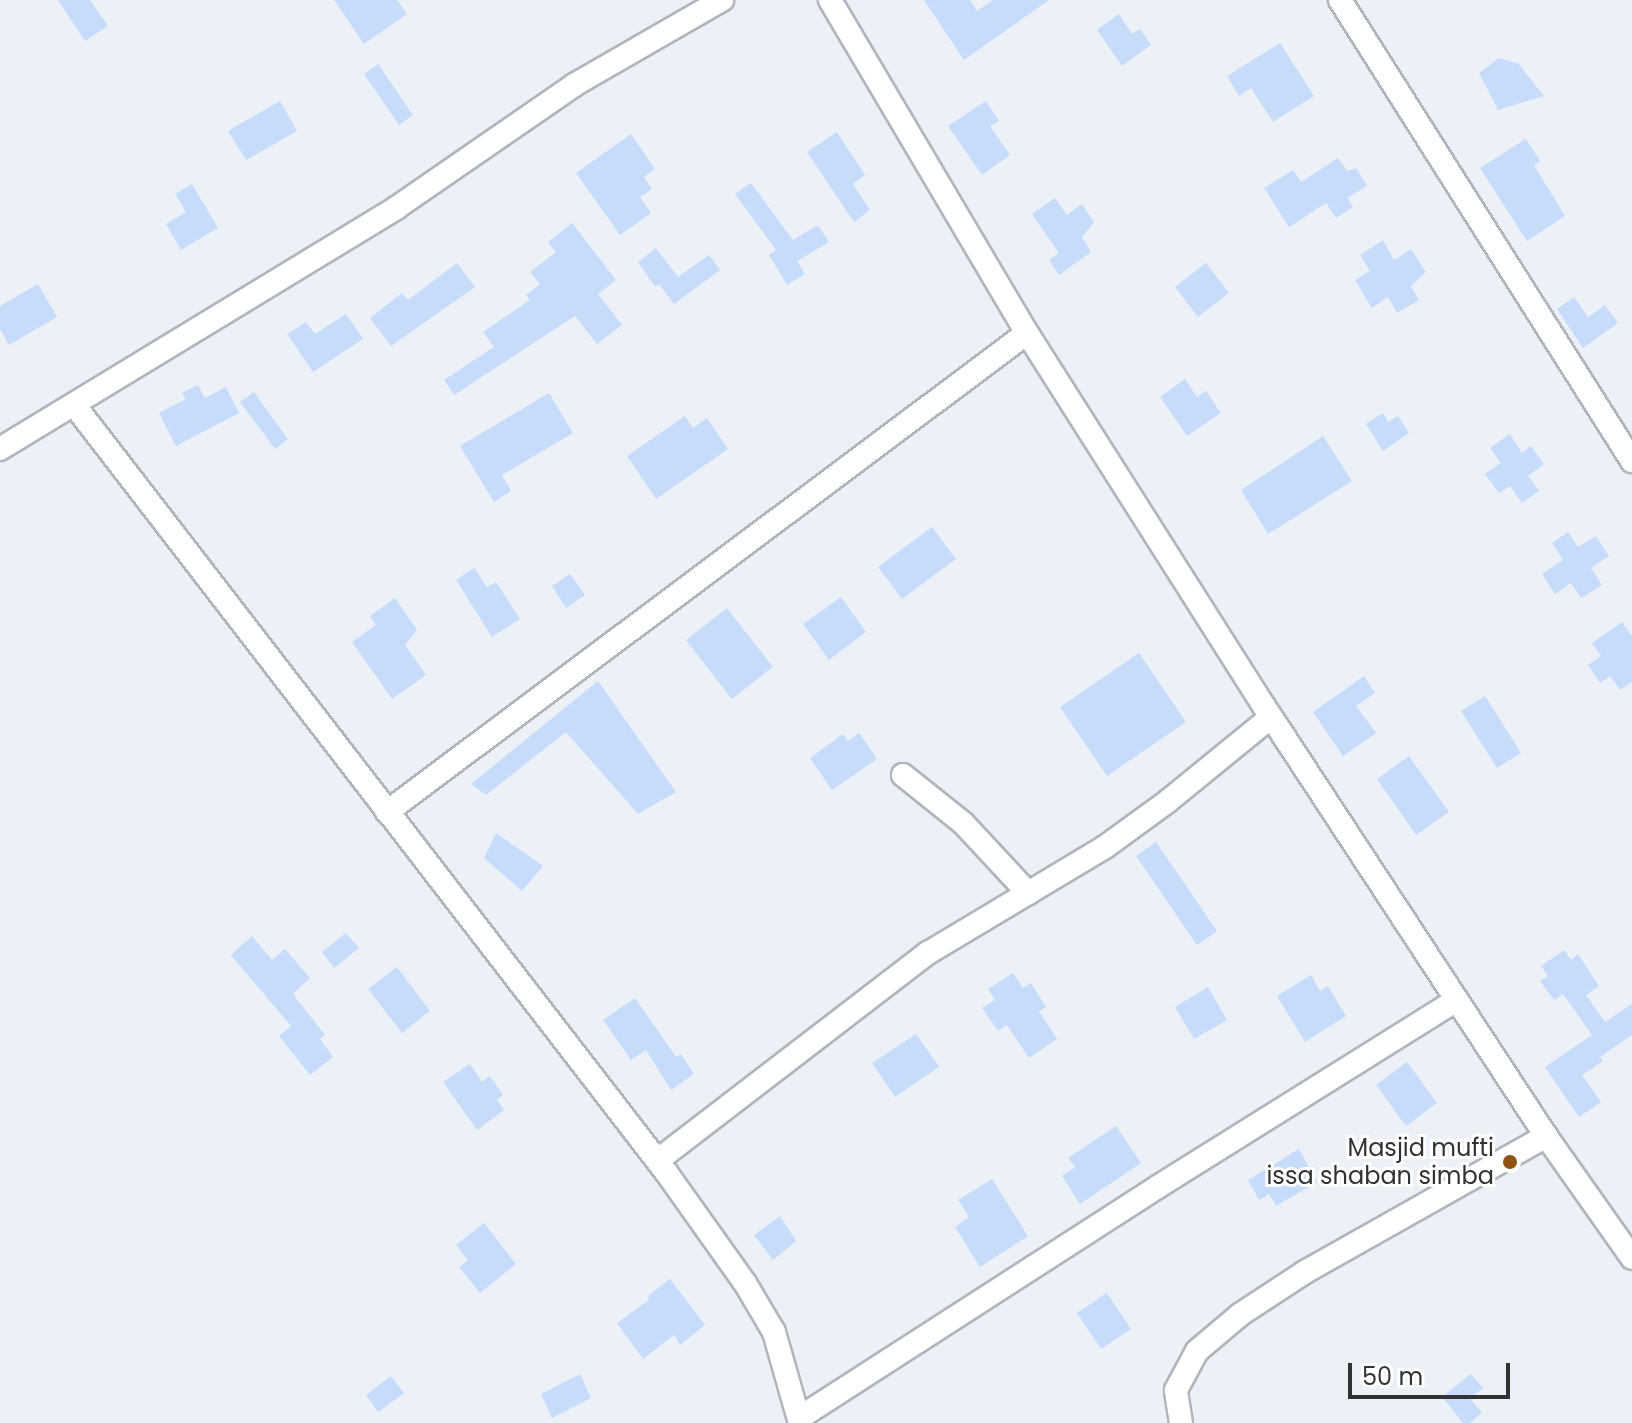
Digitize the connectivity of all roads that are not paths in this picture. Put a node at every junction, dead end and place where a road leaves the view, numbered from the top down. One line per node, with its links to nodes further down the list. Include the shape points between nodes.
1 (722, 0): 5 (street, via 574,85 396,208)
2 (830, 0): 4 (street)
3 (1340, 0): 7 (street)
4 (1027, 333): 8 (street); 10 (street)
5 (75, 406): 6 (street); 10 (street)
6 (0, 449)
7 (1632, 461)
8 (1271, 717): 11 (street, via 1105,847); 12 (street)
9 (903, 775): 11 (street, via 963,823)
10 (387, 812): 14 (street)
11 (1028, 893): 14 (street, via 928,953)
12 (1457, 1000): 13 (street); 16 (street, via 1159,1186)
13 (1546, 1136): 15 (street); 17 (street, via 1305,1272 1241,1314 1197,1351 1176,1390)
14 (658, 1160): 16 (street, via 774,1332)
15 (1632, 1258)
16 (800, 1421)
17 (1181, 1423)

